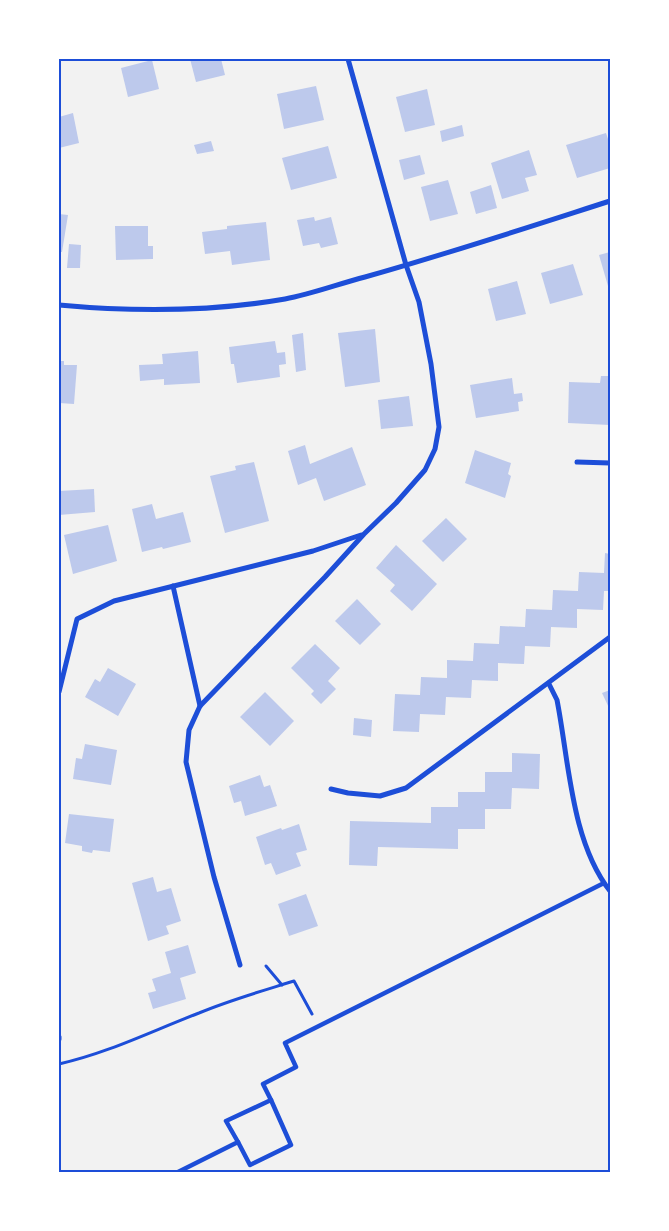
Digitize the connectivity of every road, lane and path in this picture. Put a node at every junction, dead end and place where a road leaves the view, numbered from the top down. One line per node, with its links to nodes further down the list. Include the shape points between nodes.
1 (348, 59): 3 (street)
2 (610, 201): 3 (street)
3 (406, 265): 4 (street, via 287,298 246,305 132,310); 7 (street, via 419,302 439,427 435,449 425,470)
4 (59, 305)
5 (577, 462): 6 (street)
6 (610, 463)
7 (364, 534): 8 (street, via 313,551); 12 (street)
8 (173, 586): 11 (street, via 114,600 78,619); 12 (street)
9 (610, 637): 10 (street)
10 (549, 684): 13 (street, via 406,788 380,796); 14 (street, via 557,700 577,819 586,848)
11 (59, 692)
12 (200, 706): 16 (street, via 189,730 186,762 214,877)
13 (332, 789)
14 (604, 883): 15 (street); 19 (street)
15 (610, 891)
16 (240, 965)
17 (266, 966): 18 (path)
18 (282, 985): 19 (path, via 294,981); 20 (path, via 201,1012 107,1051)
19 (318, 1026): 21 (street, via 285,1043 296,1067 263,1084)
20 (59, 1064)
21 (270, 1100): 22 (street, via 226,1121); 22 (street, via 291,1144 250,1165)
22 (238, 1142): 23 (street)
23 (178, 1172)

